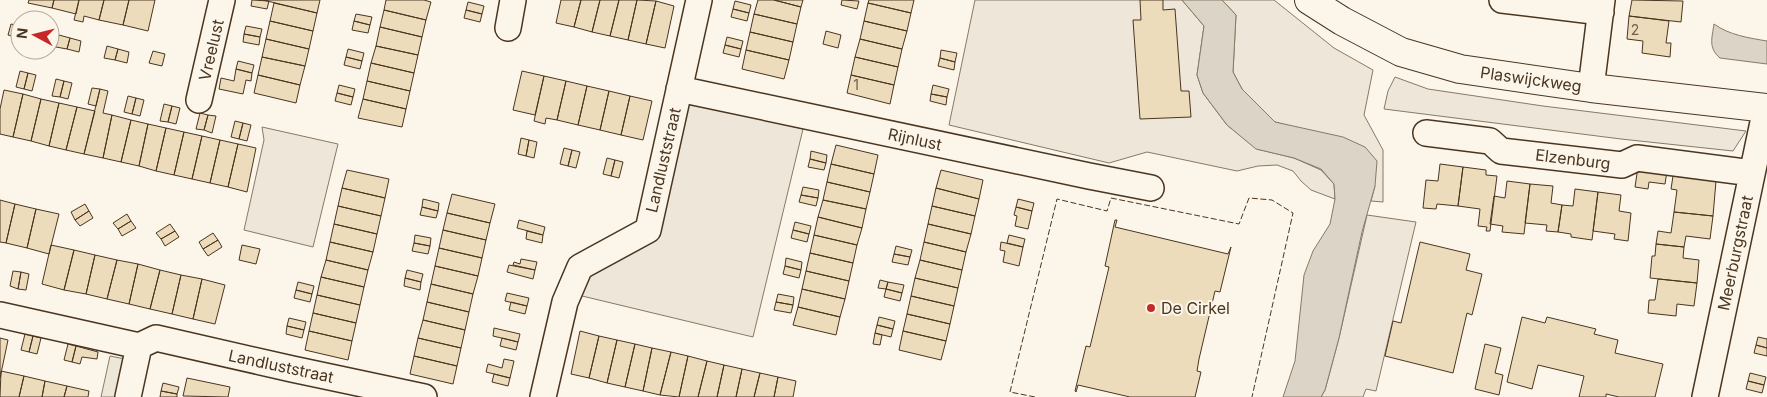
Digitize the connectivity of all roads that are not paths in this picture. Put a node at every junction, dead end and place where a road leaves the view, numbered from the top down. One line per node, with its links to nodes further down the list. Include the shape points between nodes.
1 (222, 0): 10 (street, Vreelust)
2 (513, 0): 7 (street)
3 (699, 0): 9 (street, Landluststraat)
4 (1309, 0): 8 (street, Plaswijckweg, via 1401,52 1422,59 1460,69)
5 (1502, 0): 6 (street)
6 (1601, 6): 8 (street)
7 (508, 28)
8 (1591, 88): 11 (street, Plaswijckweg)
9 (679, 89): 14 (street, Rijnlust); 19 (street, Landluststraat, via 648,230 580,267 565,302)
10 (199, 100)
11 (1766, 108): 13 (street, Meerburgstraat)
12 (1426, 133): 13 (street, Elzenburg, via 1490,141 1501,151 1622,165 1637,158)
13 (1752, 173): 20 (street, Meerburgstraat)
14 (1151, 188)
15 (0, 314): 16 (street, Landluststraat)
16 (139, 346): 17 (street); 18 (street, Landluststraat, via 156,338)
17 (128, 397)
18 (424, 397)
19 (543, 397)
20 (1705, 397)

